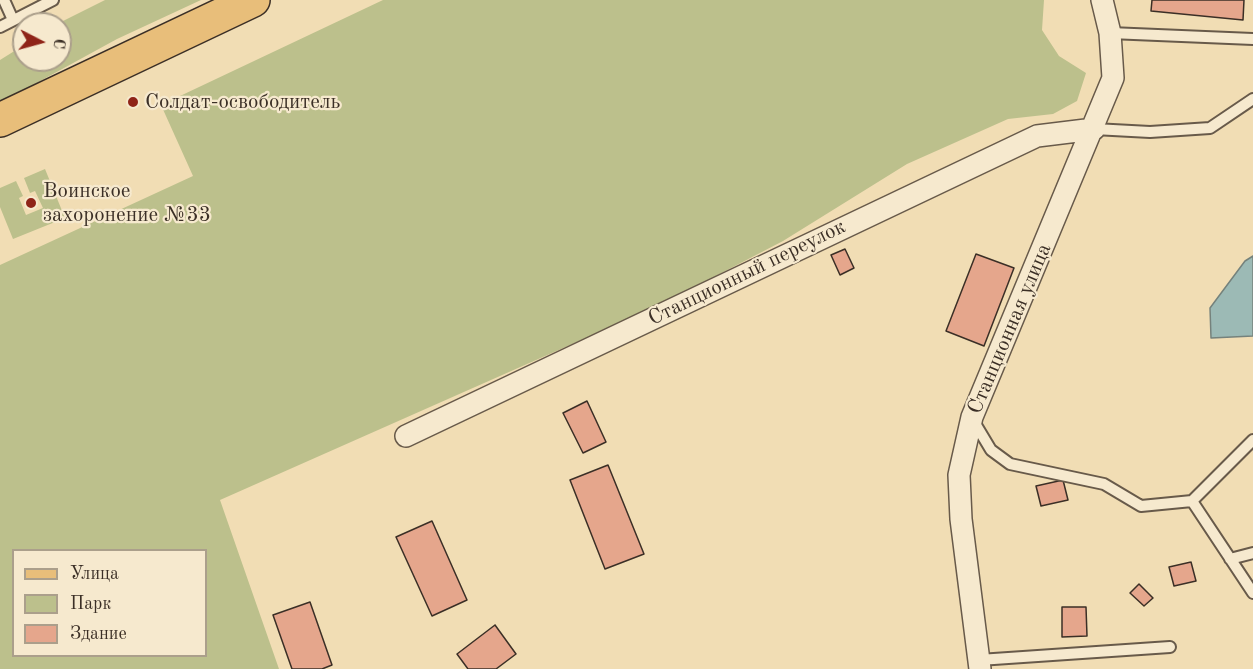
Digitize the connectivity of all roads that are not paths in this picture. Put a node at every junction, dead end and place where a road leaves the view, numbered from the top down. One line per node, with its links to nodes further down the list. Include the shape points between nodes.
1 (4, 0): 6 (lane)
2 (53, 0): 5 (lane)
3 (253, 0): 10 (main road)
4 (1102, 0): 7 (street, Станционная улица)
5 (29, 12)
6 (12, 18)
7 (1110, 33): 8 (lane); 11 (street, Станционная улица, via 1113,78)
8 (1253, 39)
9 (1253, 99): 11 (lane, via 1210,128 1150,132)
10 (0, 120)
11 (1094, 129): 12 (street, Станционная улица); 13 (street, Станционный переулок, via 1037,136)
12 (972, 417): 15 (lane, via 991,450 1010,464 1104,484 1141,506); 20 (street, Станционная улица, via 959,475)
13 (406, 436)
14 (1253, 441): 15 (lane)
15 (1192, 501): 17 (lane)
16 (1253, 553): 17 (lane)
17 (1230, 559): 18 (lane)
18 (1253, 593)
19 (1170, 647): 20 (lane)
20 (979, 665)

